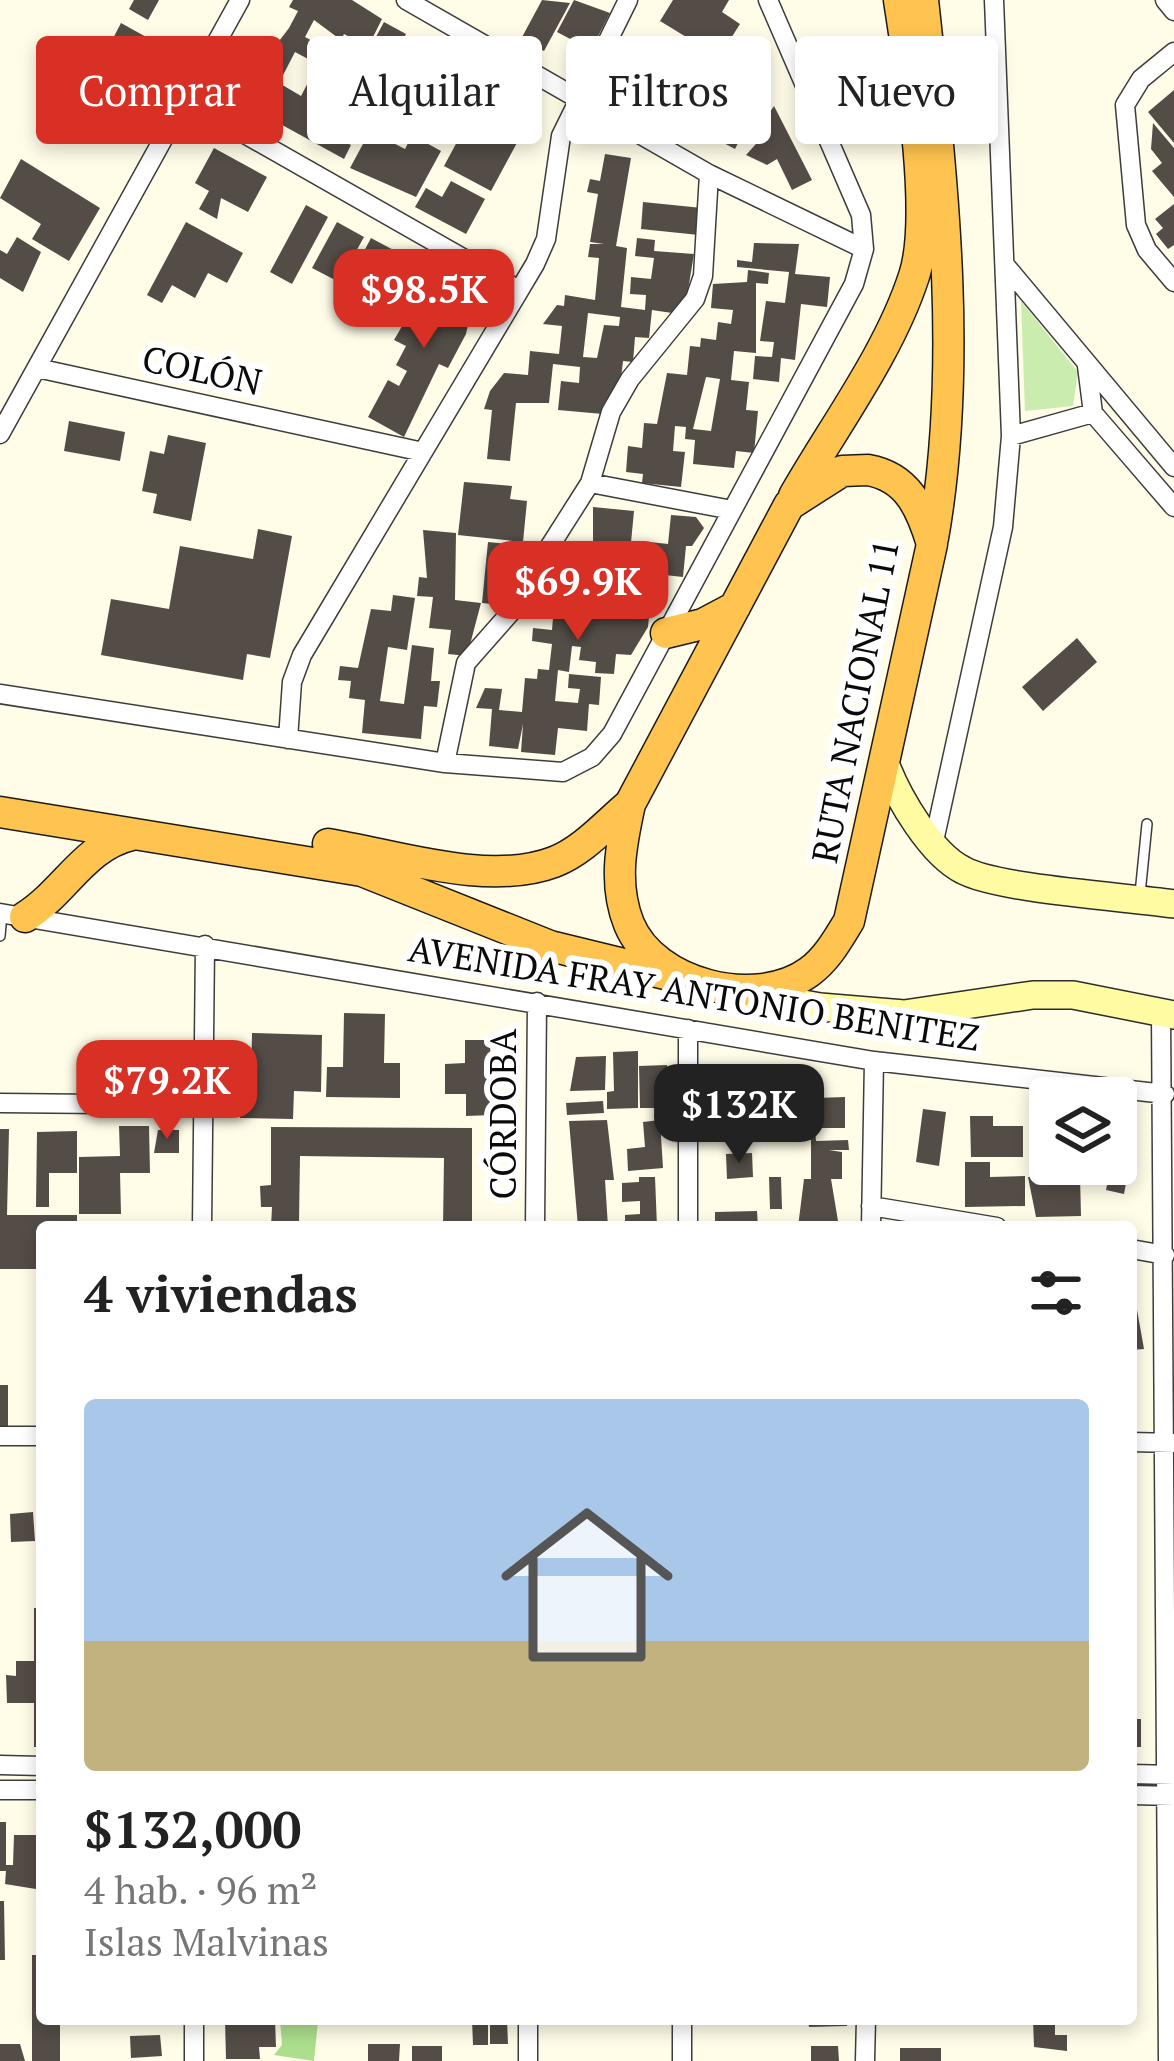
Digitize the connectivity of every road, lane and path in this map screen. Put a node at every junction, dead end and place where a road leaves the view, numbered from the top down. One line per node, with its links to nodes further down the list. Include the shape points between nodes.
1 (240, 0): 11 (street)
2 (406, 0): 9 (street)
3 (628, 0): 12 (street)
4 (768, 0): 20 (street, via 861,214)
5 (899, 0): 32 (highway, via 920,196 916,272)
6 (923, 0): 35 (highway, via 944,249 946,421)
7 (1165, 0): 10 (street)
8 (1000, 4): 21 (street)
9 (435, 7): 14 (street)
10 (1174, 10)
11 (220, 36)
12 (611, 36)
13 (1174, 52): 22 (street, via 1125,105 1136,225)
14 (566, 91)
15 (566, 127): 23 (street, via 546,239)
16 (161, 144): 25 (street)
17 (262, 144): 23 (street)
18 (657, 144): 19 (street)
19 (710, 174): 20 (street); 31 (street, via 695,299 629,379)
20 (864, 250): 34 (street, via 854,284)
21 (1005, 265): 24 (street); 28 (street)
22 (1174, 282)
23 (519, 290): 29 (street)
24 (1086, 362): 26 (street); 30 (street)
25 (37, 368): 27 (street); 29 (street, COLÓN)
26 (1094, 413): 28 (street); 33 (street)
27 (0, 434)
28 (1011, 436): 47 (street, via 1004,527)
29 (423, 452): 39 (street, via 302,655)
30 (1174, 467)
31 (590, 483): 34 (street); 40 (street, via 525,596 466,663)
32 (789, 505): 35 (highway, RUTA NACIONAL 11, via 842,471 881,472 920,505); 36 (highway, RUTA NACIONAL 11)
33 (1174, 506)
34 (732, 510): 37 (street)
35 (932, 544): 41 (highway, RUTA NACIONAL 11)
36 (735, 607): 37 (highway); 43 (highway, RUTA NACIONAL 11)
37 (666, 633): 40 (street, via 592,758 563,772)
38 (0, 694): 39 (street)
39 (288, 739): 40 (street)
40 (445, 764)
41 (886, 766): 47 (main road); 54 (highway, RUTA NACIONAL 11, via 849,921 832,949 806,974 766,987)
42 (0, 791): 43 (highway, RUTA NACIONAL 11, via 489,870 575,852)
43 (630, 804): 53 (highway, RUTA NACIONAL 11, via 619,857 621,902 646,951)
44 (0, 812): 46 (highway, RUTA NACIONAL 11)
45 (1147, 824): 48 (lane)
46 (138, 833): 50 (highway, via 98,849 46,904); 53 (highway, RUTA NACIONAL 11, via 362,871 550,946)
47 (934, 841): 48 (main road, via 968,873)
48 (1139, 899): 49 (main road)
49 (1174, 904)
50 (9, 914): 51 (lane); 52 (street, AVENIDA FRAY ANTONIO BENITEZ)
51 (0, 936)
52 (205, 945): 55 (street, AVENIDA FRAY ANTONIO BENITEZ); 60 (street)
53 (683, 978): 54 (highway, RUTA NACIONAL 11)
54 (722, 988): 56 (main road, via 904,1014 1033,994)
55 (537, 1002): 57 (street, AVENIDA FRAY ANTONIO BENITEZ); 64 (street, CÓRDOBA)
56 (1167, 1014): 61 (street)
57 (688, 1029): 58 (street, AVENIDA FRAY ANTONIO BENITEZ); 65 (street)
58 (874, 1061): 61 (street, AVENIDA FRAY ANTONIO BENITEZ); 62 (street)
59 (0, 1103): 60 (street)
60 (206, 1105): 63 (street)
61 (1168, 1108): 69 (street)
62 (871, 1206): 66 (street); 67 (street)
63 (202, 1221)
64 (535, 1221)
65 (688, 1221)
66 (871, 1221)
67 (961, 1221)
68 (1137, 1250): 69 (street)
69 (1165, 1255): 73 (street)
70 (0, 1436): 71 (street)
71 (36, 1436)
72 (1137, 1442): 73 (street)
73 (1170, 1443): 77 (street)
74 (0, 1765): 75 (street)
75 (36, 1766)
76 (1137, 1774): 77 (street)
77 (1171, 1774): 81 (street)
78 (0, 1790): 79 (street)
79 (36, 1790)
80 (1137, 1796): 81 (street)
81 (1171, 1796): 90 (street)
82 (194, 2025): 86 (street)
83 (528, 2025): 87 (street)
84 (682, 2025): 88 (street)
85 (866, 2025): 89 (street)
86 (194, 2061)
87 (528, 2061)
88 (682, 2061)
89 (866, 2061)
90 (1168, 2061)

